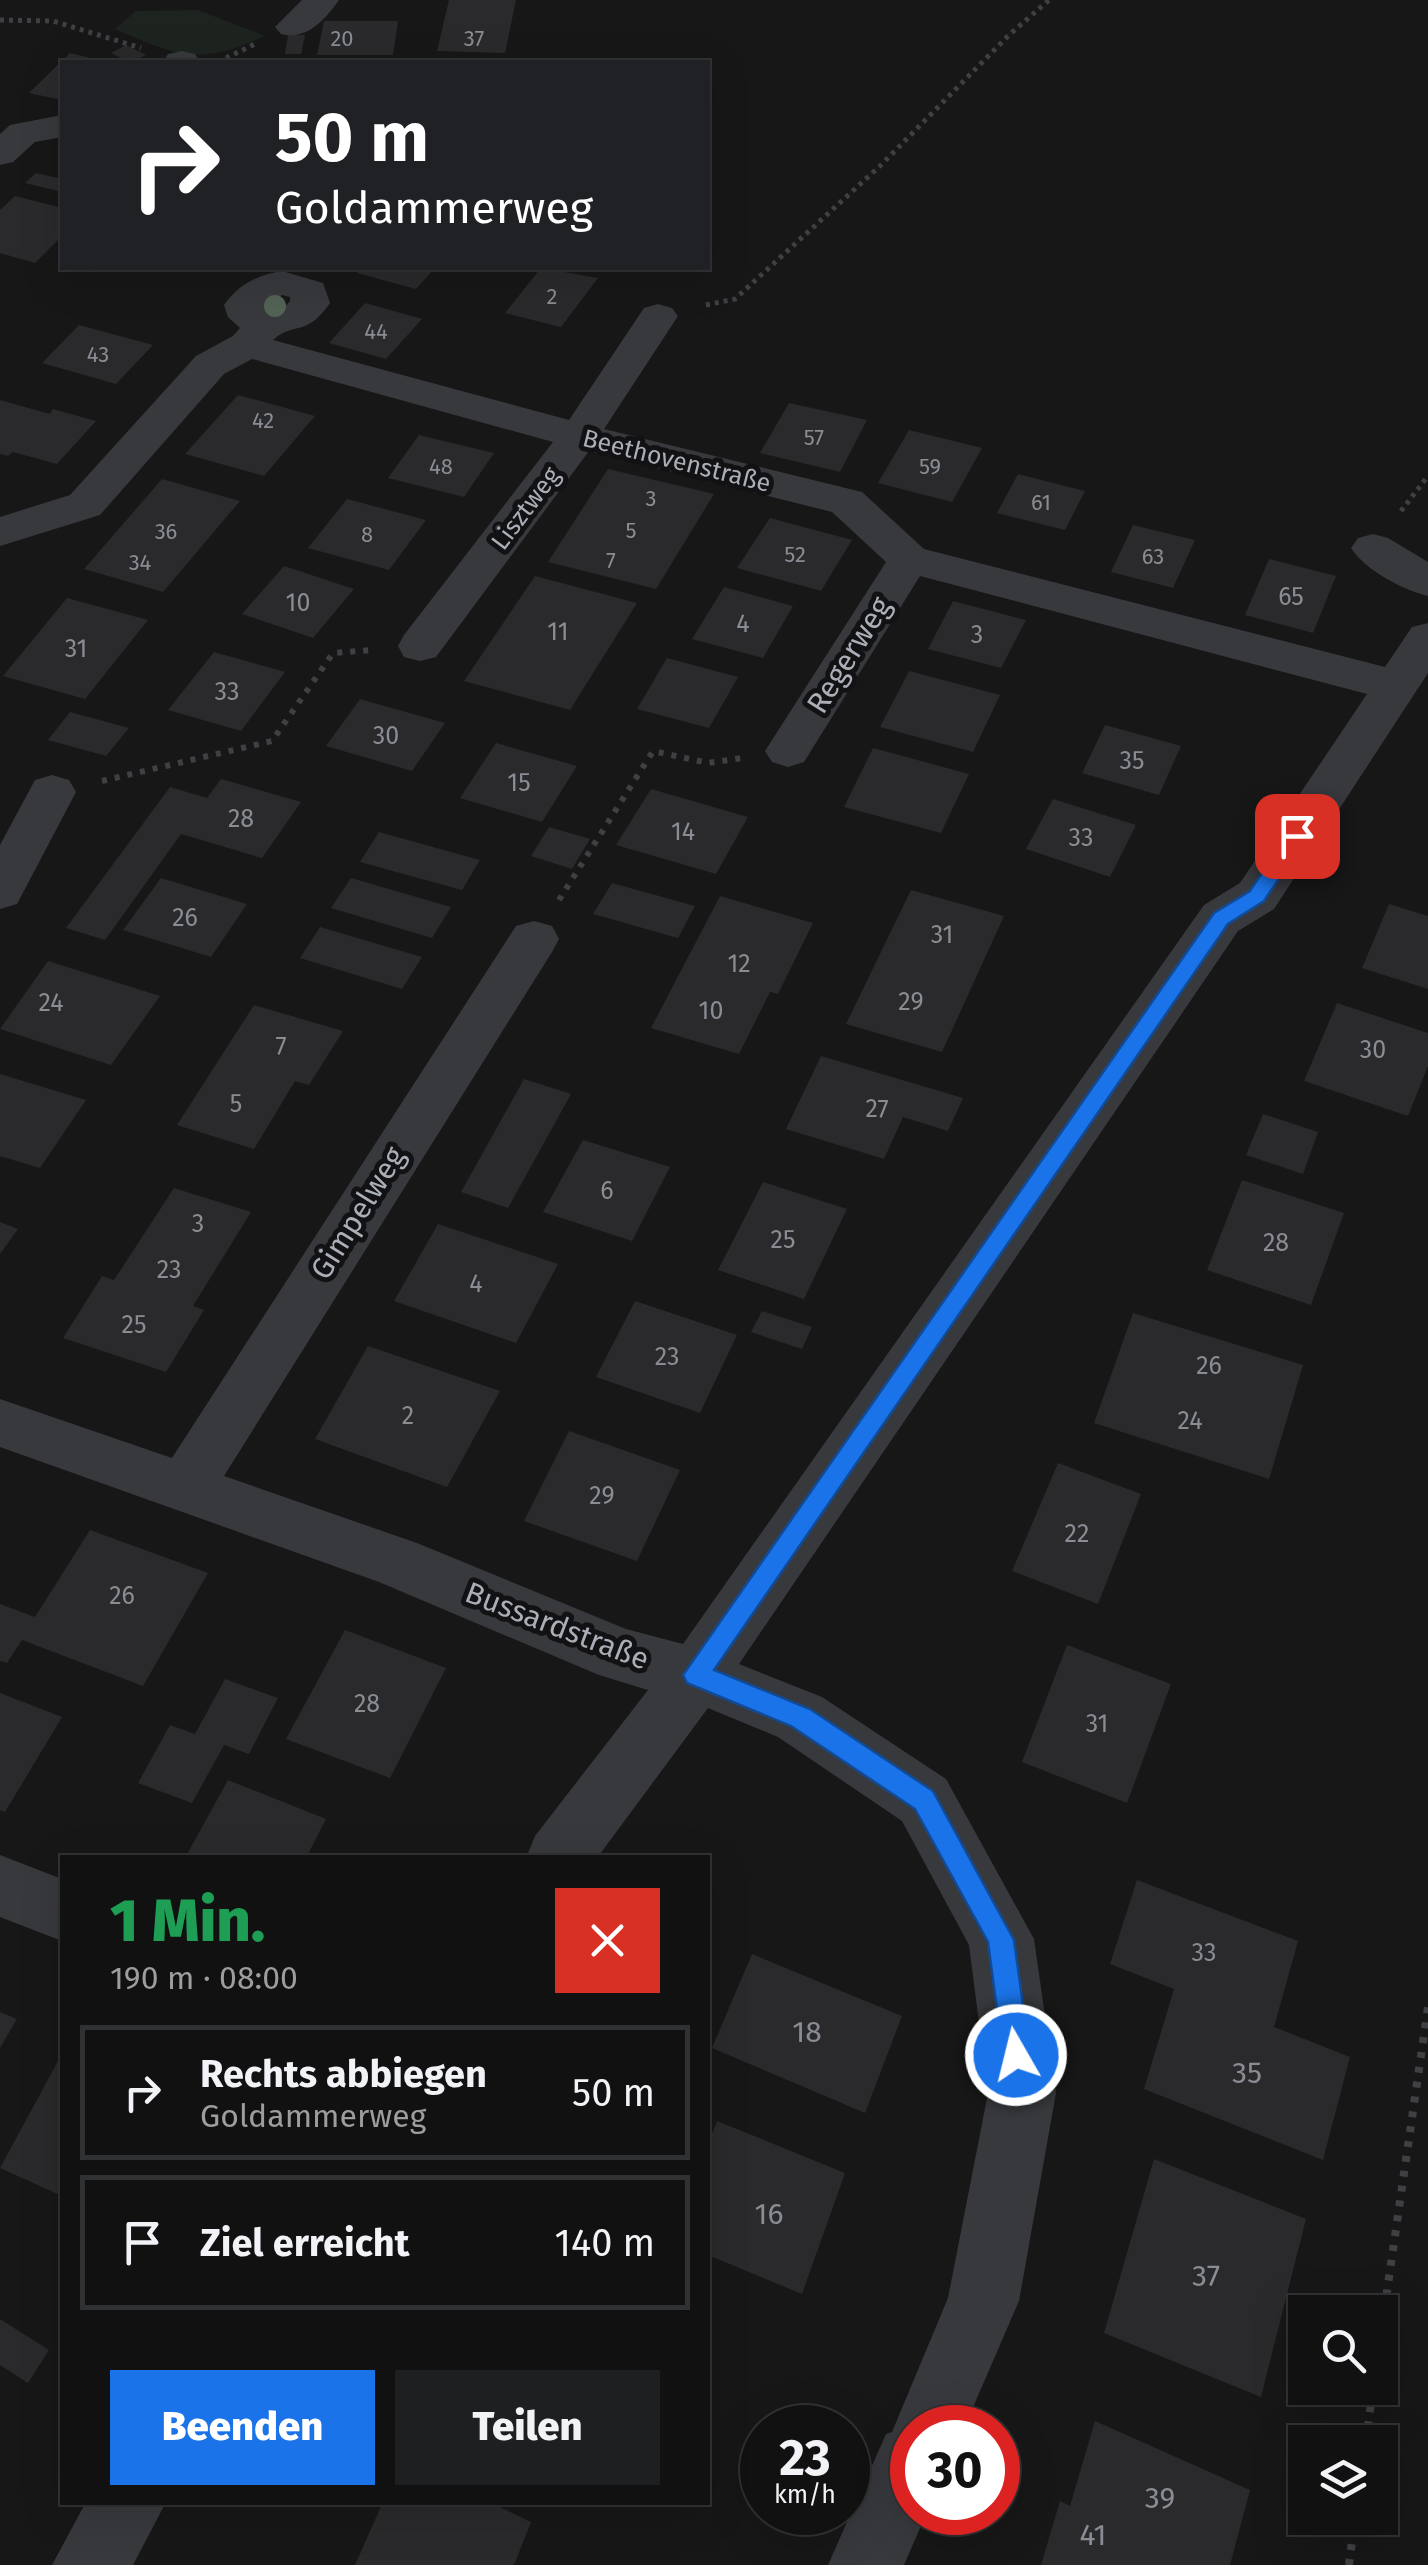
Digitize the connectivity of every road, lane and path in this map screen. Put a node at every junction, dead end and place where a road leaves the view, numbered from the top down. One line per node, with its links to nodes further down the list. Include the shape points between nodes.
1 (322, 0): 3 (street)
2 (1049, 0): 6 (path, via 734,299)
3 (292, 27)
4 (60, 127): 5 (street)
5 (12, 144)
6 (658, 316): 7 (street, Lisztweg)
7 (579, 436): 8 (street, Beethovenstraße, via 256,335 210,365 85,506); 10 (street, Beethovenstraße, via 847,502); 13 (street, Lisztweg)
8 (0, 532)
9 (1373, 548): 11 (street)
10 (909, 559): 14 (street, Beethovenstraße); 15 (street, Regerweg)
11 (1428, 582)
12 (1428, 638): 14 (street)
13 (420, 646): 16 (path, via 333,653 272,741)
14 (1397, 686): 21 (street, via 1257,896 1221,918)
15 (788, 751): 18 (path, via 708,763 653,750)
16 (52, 792): 17 (street)
17 (0, 890)
18 (534, 939): 20 (street, Gimpelweg)
19 (0, 1424): 20 (street, Bussardstraße)
20 (184, 1489): 21 (street, Bussardstraße, via 396,1562 621,1654)
21 (696, 1675): 22 (street); 27 (street, Bussardstraße, via 800,1717 924,1800 1001,1940 1022,2093 983,2301)
22 (560, 1855)
23 (0, 1886): 24 (street)
24 (60, 1909)
25 (1428, 2007): 26 (path)
26 (1386, 2295)
27 (937, 2405)
28 (127, 2505): 31 (street)
29 (890, 2510): 32 (street)
30 (1353, 2535): 33 (path)
31 (90, 2565)
32 (866, 2565)
33 (1349, 2565)

